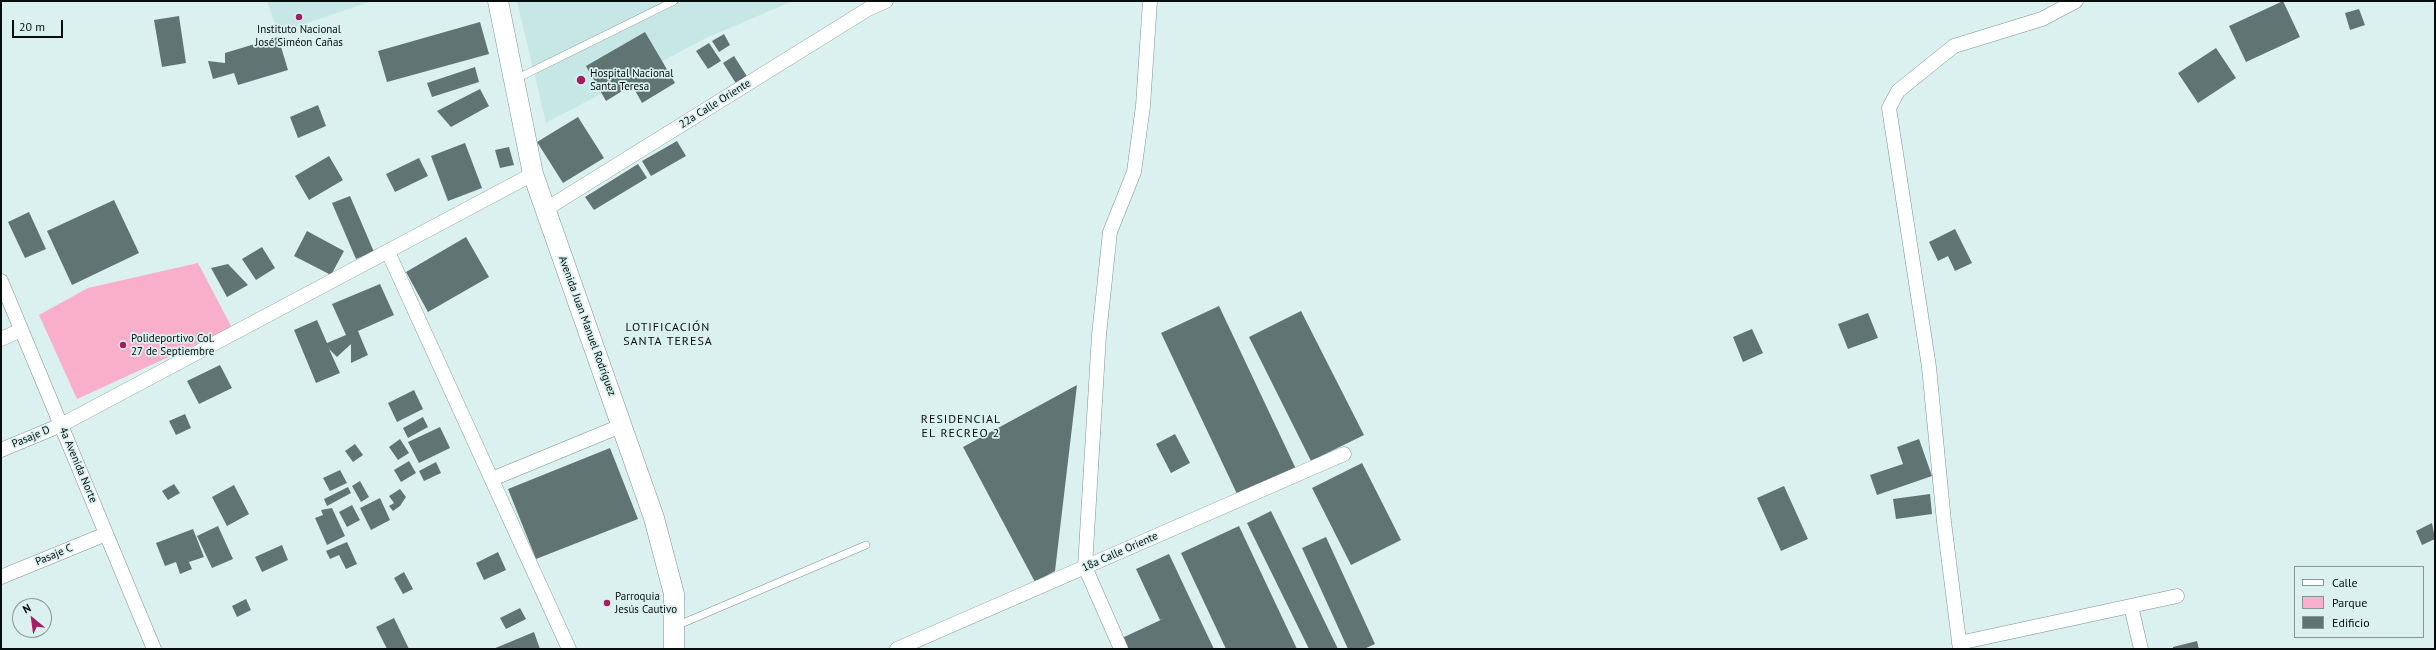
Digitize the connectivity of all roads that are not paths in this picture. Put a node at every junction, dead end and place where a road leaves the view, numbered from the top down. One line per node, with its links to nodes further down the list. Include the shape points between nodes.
1 (498, 1): 6 (street, Avenida Juan Manuel Rodríguez)
2 (674, 1): 6 (lane)
3 (886, 1): 8 (street, 22a Calle Oriente, via 868,9)
4 (1150, 1): 20 (street, via 1143,106 1134,172 1110,232 1099,335)
5 (2076, 1): 25 (street, via 2042,19 1954,46 1898,91 1888,108 1929,367)
6 (514, 80): 7 (street, Avenida Juan Manuel Rodríguez)
7 (533, 174): 8 (street, Avenida Juan Manuel Rodríguez); 9 (street, Pasaje D)
8 (546, 209): 14 (street, Avenida Juan Manuel Rodríguez)
9 (388, 252): 13 (street, Pasaje D); 17 (street)
10 (1, 281): 11 (street, 4a Avenida Norte)
11 (21, 330): 12 (street); 13 (street, 4a Avenida Norte)
12 (1, 339)
13 (61, 424): 15 (street, Pasaje D); 18 (street, 4a Avenida Norte)
14 (623, 425): 17 (street); 24 (street, Avenida Juan Manuel Rodríguez, via 654,518 674,594)
15 (1, 450)
16 (1344, 454): 20 (street, 18a Calle Oriente)
17 (492, 479): 27 (street)
18 (106, 534): 21 (street, Pasaje C); 26 (street, 4a Avenida Norte)
19 (866, 545): 24 (lane)
20 (1086, 567): 29 (street, 18a Calle Oriente); 30 (street)
21 (1, 577)
22 (2177, 596): 23 (street)
23 (2130, 606): 25 (street); 31 (street)
24 (675, 626): 28 (street, Avenida Juan Manuel Rodríguez)
25 (1960, 646)
26 (154, 649)
27 (569, 649)
28 (674, 649)
29 (897, 649)
30 (1121, 649)
31 (2140, 649)

